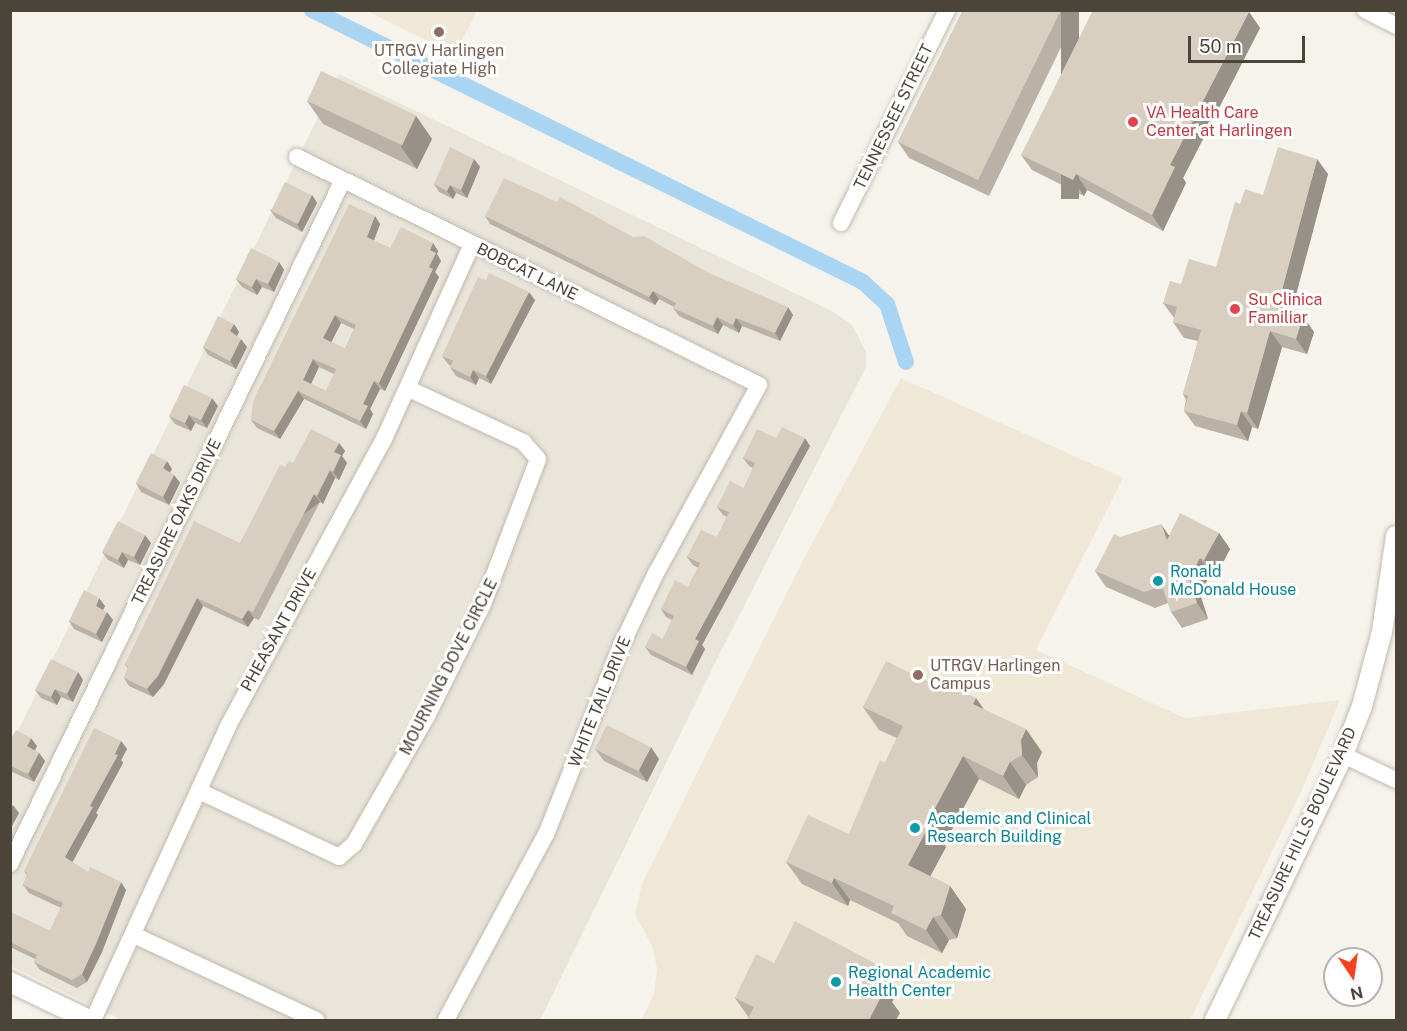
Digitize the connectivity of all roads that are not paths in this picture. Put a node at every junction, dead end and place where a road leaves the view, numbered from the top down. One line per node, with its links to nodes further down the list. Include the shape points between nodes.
1 (947, 10): 6 (street, TENNESSEE STREET)
2 (1365, 10): 3 (street)
3 (1396, 26)
4 (297, 157): 5 (street, BOBCAT LANE)
5 (343, 180): 7 (street, BOBCAT LANE); 14 (street, TREASURE OAKS DRIVE)
6 (841, 224)
7 (472, 244): 8 (street, BOBCAT LANE); 9 (street, PHEASANT DRIVE)
8 (759, 385): 19 (street, WHITE TAIL DRIVE, via 656,573 621,646 546,834)
9 (409, 389): 13 (street, PHEASANT DRIVE, via 267,649); 13 (street, MOURNING DOVE CIRCLE, via 524,442 538,459 487,595 426,718 354,844 339,857)
10 (1396, 536): 11 (street, TREASURE HILLS BOULEVARD, via 1382,632)
11 (1343, 755): 12 (street); 20 (street, TREASURE HILLS BOULEVARD)
12 (1396, 780)
13 (199, 791): 15 (street, PHEASANT DRIVE)
14 (10, 864)
15 (134, 935): 17 (street, PHEASANT DRIVE); 18 (street)
16 (10, 982): 17 (street)
17 (91, 1020)
18 (316, 1020)
19 (446, 1020)
20 (1215, 1020)

